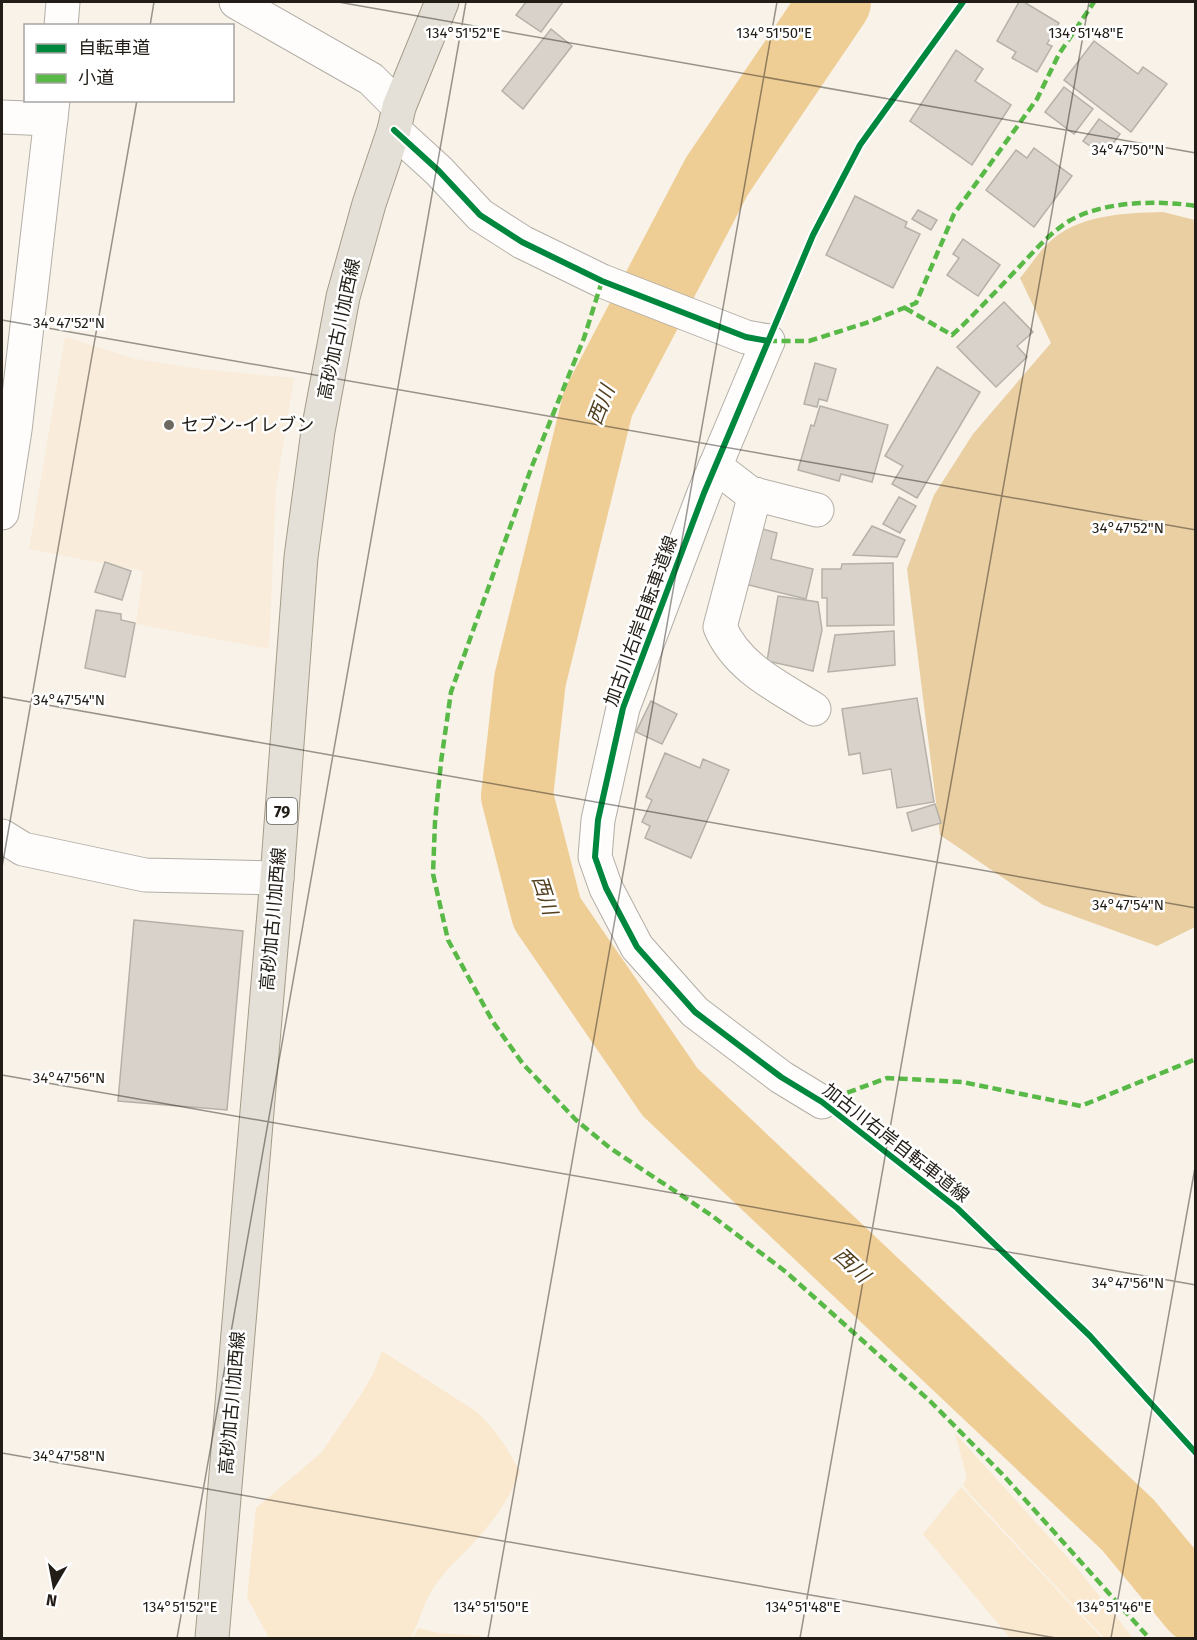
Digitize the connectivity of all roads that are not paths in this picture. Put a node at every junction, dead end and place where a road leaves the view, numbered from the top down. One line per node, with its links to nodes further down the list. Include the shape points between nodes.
1 (63, 2): 4 (street)
2 (236, 2): 7 (street, via 371,79)
3 (442, 2): 7 (main road, 高砂加古川加西線 / 79)
4 (61, 24)
5 (52, 110): 6 (street); 11 (street)
6 (2, 117)
7 (397, 118): 8 (street, 加古川右岸自転車道線, via 480,215 522,243 610,285 757,339); 14 (main road, 高砂加古川加西線 / 79, via 343,297 318,431 301,557)
8 (715, 465): 9 (street); 15 (street, 加古川右岸自転車道線, via 623,708 598,820 595,857 606,888 637,946 695,1012 781,1077)
9 (755, 494): 10 (street); 12 (street, via 720,627 725,641 741,661)
10 (818, 510)
11 (2, 513)
12 (814, 709)
13 (2, 836): 14 (street, via 23,849 145,875)
14 (277, 878): 16 (main road, 高砂加古川加西線 / 79)
15 (822, 1102)
16 (212, 1638)

